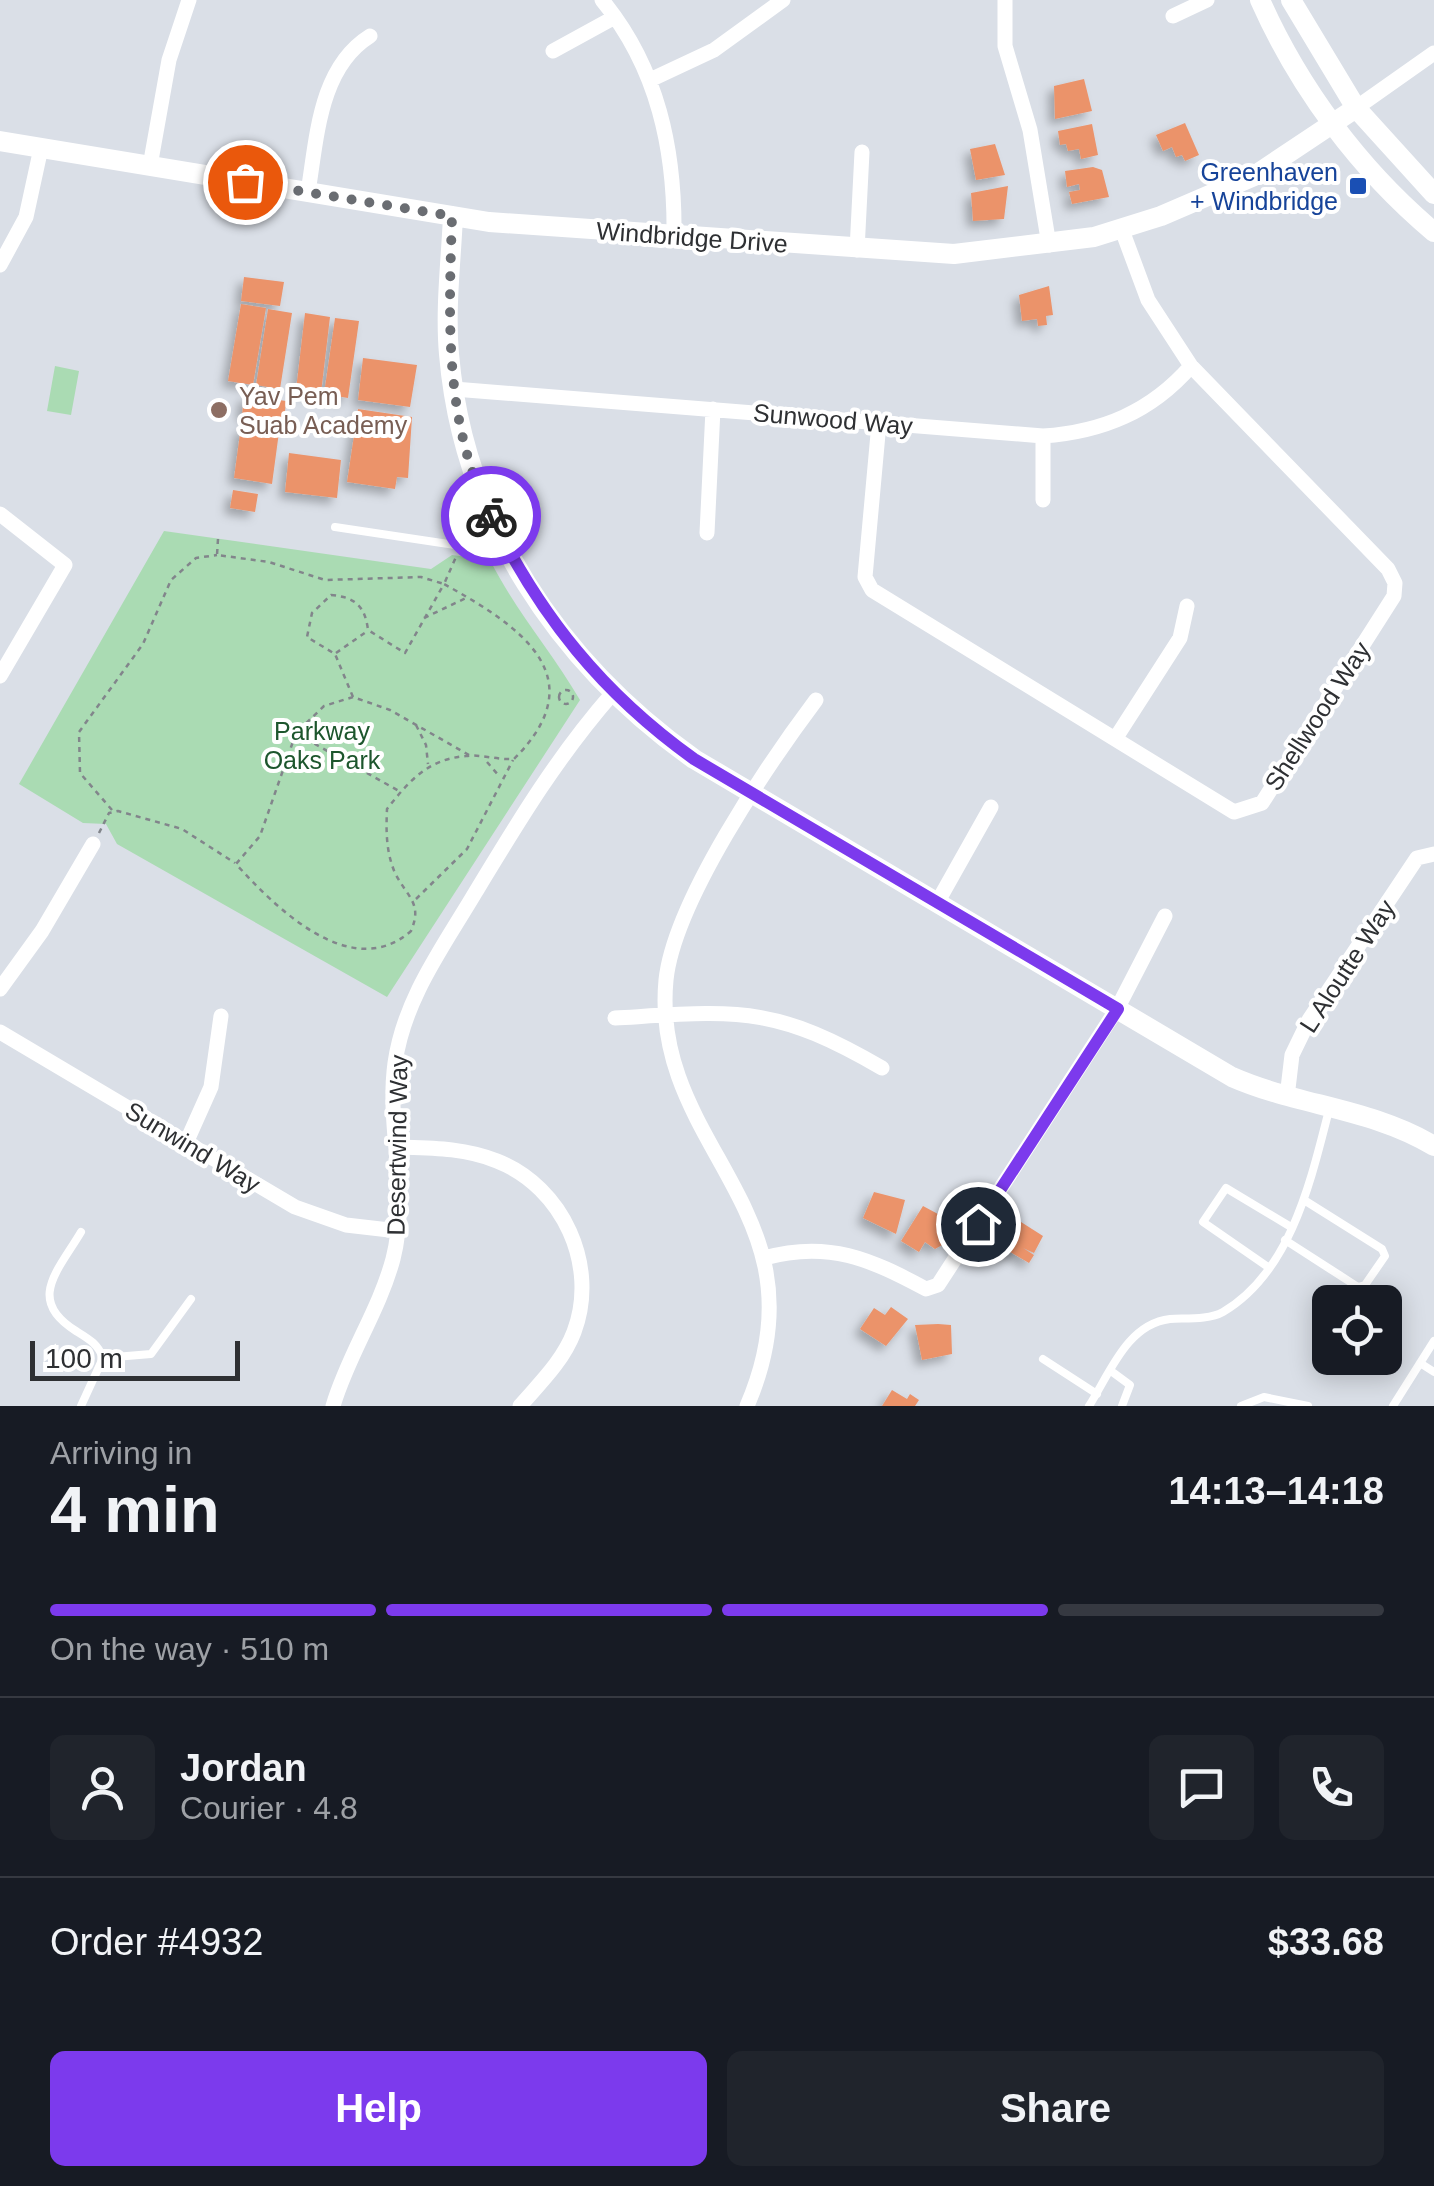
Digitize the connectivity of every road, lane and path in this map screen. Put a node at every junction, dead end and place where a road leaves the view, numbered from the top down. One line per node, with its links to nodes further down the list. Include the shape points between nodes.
1 (190, 0): 19 (street, via 169,60)
2 (602, 0): 9 (street)
3 (783, 0): 13 (street, via 714,50)
4 (1005, 0): 26 (street, via 1005,46 1030,130)
5 (1207, 0): 8 (street)
6 (1260, 0): 15 (street)
7 (1291, 0): 14 (street)
8 (1173, 16)
9 (615, 17): 11 (street); 13 (street)
10 (370, 36): 20 (street, via 348,53 329,88)
11 (553, 51)
12 (1434, 52): 14 (street)
13 (650, 80): 25 (street, via 669,144)
14 (1356, 108): 15 (street, Windbridge Drive); 21 (street)
15 (1333, 124): 23 (street, Windbridge Drive, via 1254,176); 24 (street)
16 (0, 141): 17 (street, Windbridge Drive)
17 (41, 148): 19 (street, Windbridge Drive); 28 (street, via 26,217)
18 (862, 152): 27 (street)
19 (150, 166): 20 (street, Windbridge Drive)
20 (308, 192): 22 (street, Windbridge Drive)
21 (1434, 194)
22 (452, 216): 25 (street, Windbridge Drive); 30 (street, via 448,332)
23 (1122, 230): 26 (street, Windbridge Drive); 29 (street, Shellwood Way, via 1148,300)
24 (1434, 232)
25 (674, 235): 27 (street, Windbridge Drive)
26 (1049, 245): 27 (street, Windbridge Drive, via 954,254)
27 (857, 250)
28 (0, 265)
29 (1191, 366): 33 (street, Sunwood Way, via 1157,399 1117,421); 58 (street, Shellwood Way, via 1388,569 1394,596 1262,803 1248,811 1234,812)
30 (454, 389): 31 (street, Sunwood Way); 38 (street, via 469,462)
31 (713, 409): 32 (street, Sunwood Way); 37 (street)
32 (879, 422): 33 (street, Sunwood Way); 58 (street, Shellwood Way, via 865,577 872,590)
33 (1043, 436): 34 (street)
34 (1042, 500)
35 (0, 514): 48 (street, via 65,565)
36 (335, 527): 38 (lane, via 475,548)
37 (707, 533)
38 (499, 534): 49 (street, via 539,606)
39 (218, 538): 40 (path)
40 (217, 555): 42 (path, via 325,580 421,577); 67 (path, via 196,558 171,580 144,644 79,732 80,773)
41 (456, 556): 42 (path)
42 (444, 584): 43 (path); 45 (path)
43 (468, 597): 45 (path); 51 (path, via 532,646)
44 (1187, 606): 58 (street, via 1180,638)
45 (424, 618): 46 (path, via 406,654)
46 (368, 630): 47 (path); 47 (path, via 358,603 331,595 312,613 307,637)
47 (335, 654): 50 (path)
48 (0, 676)
49 (612, 694): 65 (street, via 694,759); 86 (street, Desertwind Way, via 553,764 421,984 395,1065)
50 (353, 697): 56 (path); 57 (path, via 324,706)
51 (552, 697): 52 (path); 60 (path, via 548,714)
52 (559, 697): 53 (path, via 565,704); 53 (path, via 566,690)
53 (574, 698): 54 (path)
54 (582, 698)
55 (816, 700): 65 (street)
56 (415, 724): 59 (path); 62 (path)
57 (296, 733): 64 (path); 71 (path, via 260,836)
58 (1117, 736)
59 (469, 755): 61 (path); 62 (path)
60 (514, 759): 61 (path); 63 (path)
61 (486, 761): 63 (path)
62 (428, 765): 64 (path)
63 (500, 777): 72 (path, via 466,850)
64 (400, 792): 72 (path, via 387,809 386,839 396,874)
65 (753, 794): 73 (street); 78 (street, via 679,926 666,978)
66 (991, 807): 73 (street)
67 (112, 810): 68 (path); 71 (path, via 182,829)
68 (102, 826)
69 (94, 844): 75 (street)
70 (1434, 854): 82 (street, L Aloutte Way, via 1417,858 1308,1020 1292,1056)
71 (236, 864): 72 (path, via 268,900 336,942 369,948 403,938 418,915)
72 (415, 900)
73 (937, 903): 76 (street)
74 (1165, 916): 76 (street)
75 (0, 988)
76 (1118, 1009): 82 (street, via 1232,1076); 92 (street, via 938,1286 926,1290 839,1250)
77 (221, 1016): 84 (street, via 212,1088)
78 (666, 1016): 79 (street); 81 (street, via 723,1012 774,1018 826,1036); 92 (street, via 682,1087 746,1206)
79 (615, 1018)
80 (0, 1032): 84 (street, Sunwind Way)
81 (882, 1068)
82 (1287, 1097): 83 (street)
83 (1330, 1106): 85 (street); 87 (lane)
84 (186, 1142): 89 (street, Sunwind Way, via 320,1218)
85 (1434, 1146)
86 (399, 1147): 89 (street, Desertwind Way); 104 (street, via 474,1153 513,1168 547,1196 571,1234 582,1278 577,1323 562,1356)
87 (1304, 1200): 88 (lane); 91 (lane, via 1386,1256 1358,1286)
88 (1291, 1227): 91 (lane); 93 (lane, via 1226,1188 1203,1222)
89 (398, 1231): 103 (street, Desertwind Way, via 382,1293)
90 (80, 1232): 96 (lane, via 48,1298 55,1316 92,1340)
91 (1284, 1240): 93 (lane)
92 (764, 1258): 105 (street, via 766,1346)
93 (1268, 1266): 99 (lane, via 1247,1294 1219,1314 1153,1321 1136,1332)
94 (191, 1300): 96 (lane, via 152,1354)
95 (1434, 1341): 98 (lane)
96 (103, 1358): 102 (lane)
97 (1044, 1359): 101 (lane)
98 (1420, 1363): 100 (lane); 110 (lane)
99 (1111, 1371): 101 (lane); 107 (lane, via 1130,1385)
100 (1434, 1372)
101 (1097, 1394): 106 (lane)
102 (81, 1406)
103 (332, 1406)
104 (520, 1406)
105 (747, 1406)
106 (1089, 1406)
107 (1122, 1406)
108 (1241, 1406): 109 (lane, via 1264,1397)
109 (1308, 1406)
110 (1393, 1406)

